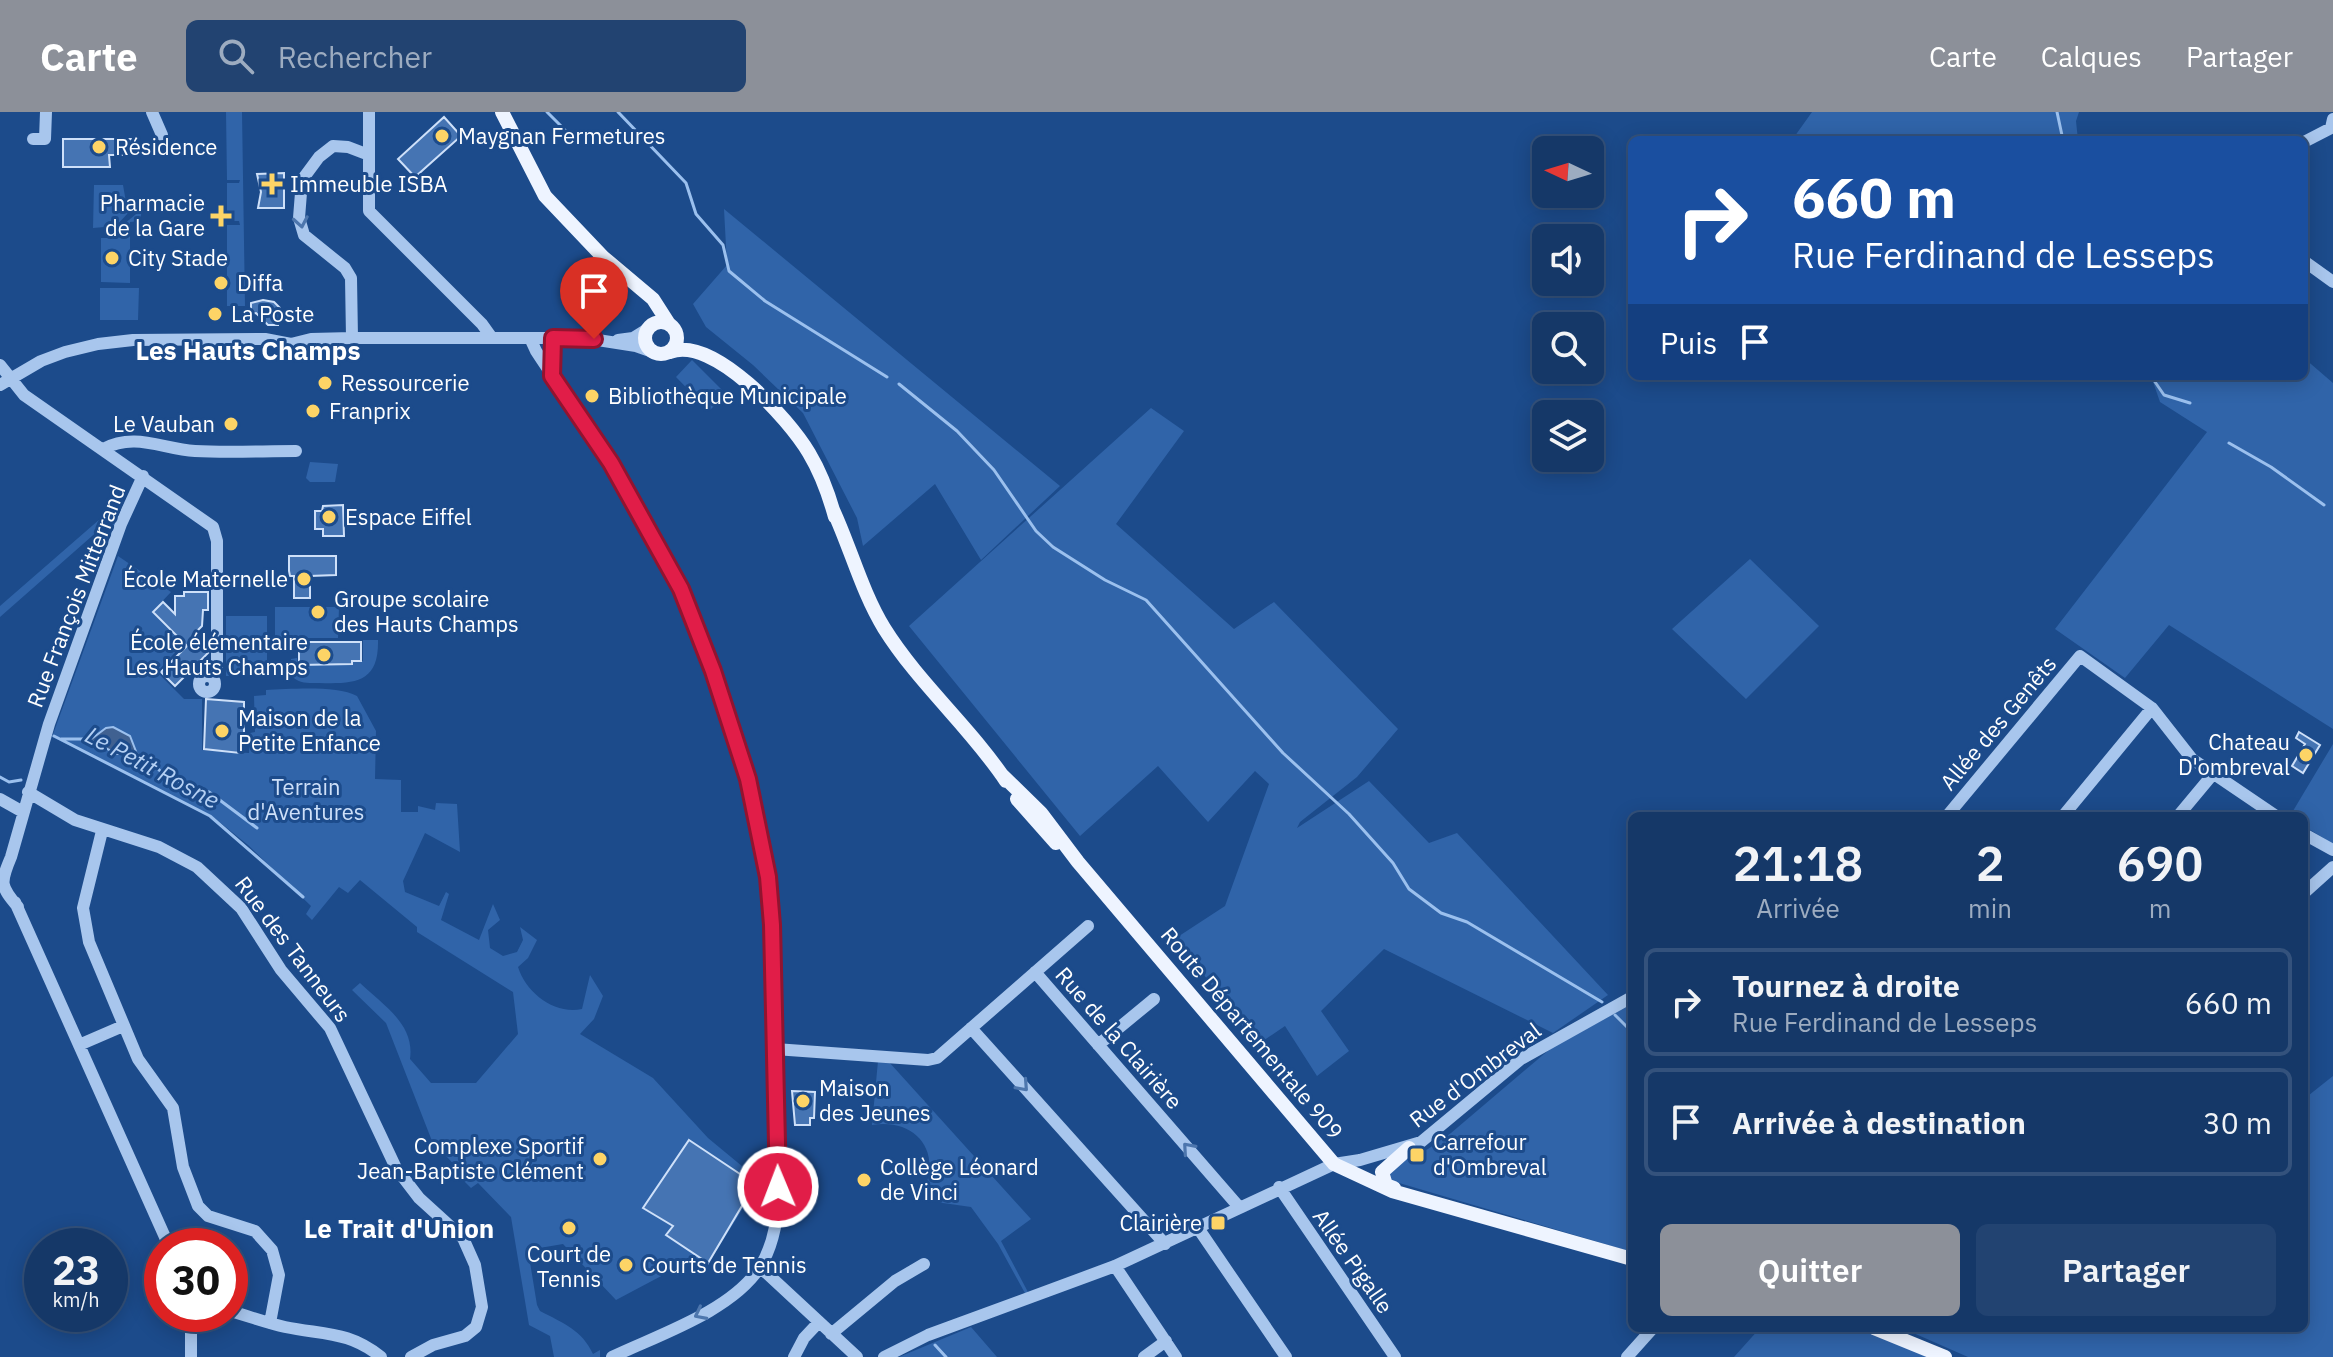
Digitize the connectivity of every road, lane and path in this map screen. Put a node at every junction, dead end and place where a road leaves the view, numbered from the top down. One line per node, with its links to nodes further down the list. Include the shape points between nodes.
1 (46, 112): 7 (street, via 45,139)
2 (152, 112): 6 (street)
3 (369, 112): 9 (street)
4 (502, 112): 11 (main road, via 545,196)
5 (2332, 125): 8 (street)
6 (162, 135)
7 (33, 139)
8 (2308, 140)
9 (369, 155): 13 (street, via 373,218); 16 (street, one-way to 16, via 336,145 302,180 299,218 304,235 349,272)
10 (2308, 264): 12 (street)
11 (632, 282): 14 (main road); 15 (main road, via 651,308)
12 (2333, 282)
13 (468, 310): 17 (street); 18 (street)
14 (672, 326): 15 (main road, via 659,322); 23 (main road, via 677,342); 26 (main road, via 715,352)
15 (649, 328): 21 (street, via 628,339); 22 (main road, via 645,340)
16 (352, 338): 17 (street); 27 (street, via 291,344 254,339 106,342 51,356)
17 (477, 338): 18 (street)
18 (492, 338): 19 (street)
19 (530, 338): 20 (street); 25 (street)
20 (553, 338): 21 (street); 25 (street)
21 (603, 339): 22 (street)
22 (653, 352): 23 (main road)
23 (670, 352): 26 (main road, via 696,350)
24 (0, 365): 27 (street, Rue François Mitterrand)
25 (552, 376): 54 (street, via 601,446 659,547 697,627 731,722 768,877)
26 (738, 377): 56 (main road, Route Départementale 909, via 801,440 876,613 907,661)
27 (4, 382): 28 (street, Rue François Mitterrand)
28 (103, 449): 29 (street, via 129,440 196,451); 30 (street, Rue François Mitterrand)
29 (296, 451)
30 (143, 476): 31 (street, via 204,518 216,534 217,666); 34 (street, Rue François Mitterrand, via 121,524)
31 (206, 676)
32 (2152, 708): 33 (street, via 2192,759); 37 (street, Allée des Genêts, via 2080,656); 38 (street)
33 (2213, 774): 39 (street); 40 (street)
34 (28, 792): 36 (street, Rue François Mitterrand); 41 (street, Rue des Tanneurs)
35 (0, 799): 36 (street)
36 (23, 812): 52 (street, Rue François Mitterrand, via 8,883)
37 (1950, 812)
38 (2066, 812)
39 (2181, 812)
40 (2270, 812)
41 (102, 831): 50 (street, via 83,922); 77 (street, Rue des Tanneurs, via 172,852 229,894 281,970 336,1036 396,1168 468,1246 477,1274 476,1327)
42 (2308, 836): 43 (street)
43 (2333, 850)
44 (2333, 867): 45 (street)
45 (2308, 889)
46 (1088, 926): 47 (street)
47 (1035, 972): 51 (street, Rue de la Clairière); 53 (street, Rue de la Clairière)
48 (1154, 999): 53 (street)
49 (1628, 999): 55 (street, Rue d'Ombreval, via 1521,1059 1432,1136)
50 (123, 1026): 52 (street); 69 (street, via 138,1059 173,1108 183,1167 198,1206 208,1216 255,1231 272,1250 279,1275)
51 (971, 1028): 54 (street, Rue de la Clairière, via 942,1055 928,1060); 62 (street, one-way to 62)
52 (79, 1045): 60 (street, Rue François Mitterrand)
53 (1098, 1045): 59 (street, Rue de la Clairière, one-way to 53)
54 (775, 1049): 66 (street, via 777,1219)
55 (1409, 1148): 56 (street, Rue d'Ombreval); 58 (main road, via 1382,1172 1386,1185)
56 (1334, 1164): 57 (street, Rue d'Ombreval); 58 (main road, Route Départementale 909)
57 (1279, 1187): 59 (street, Rue d'Ombreval); 85 (street, Allée Pigalle)
58 (1412, 1197): 63 (main road, Route Départementale 909)
59 (1239, 1207): 61 (street, Rue d'Ombreval)
60 (161, 1228)
61 (1198, 1228): 62 (street, Rue d'Ombreval); 84 (street)
62 (1165, 1244): 65 (street, Rue d'Ombreval)
63 (1628, 1258)
64 (924, 1264): 73 (street)
65 (1115, 1266): 74 (street); 81 (street, Rue d'Ombreval, via 924,1336)
66 (760, 1267): 68 (street); 78 (street, one-way to 78, via 724,1302)
67 (248, 1316): 69 (street)
68 (819, 1322): 73 (street); 79 (street)
69 (270, 1323): 76 (street, via 348,1336)
70 (191, 1332): 75 (street)
71 (1649, 1332): 86 (street)
72 (1888, 1332): 87 (main road)
73 (831, 1334): 80 (street)
74 (1166, 1341): 82 (street); 83 (street)
75 (191, 1357)
76 (381, 1357)
77 (411, 1357)
78 (612, 1357)
79 (794, 1357)
80 (857, 1357)
81 (884, 1357)
82 (1144, 1357)
83 (1176, 1357)
84 (1286, 1357)
85 (1395, 1357)
86 (1627, 1357)
87 (1945, 1357)

